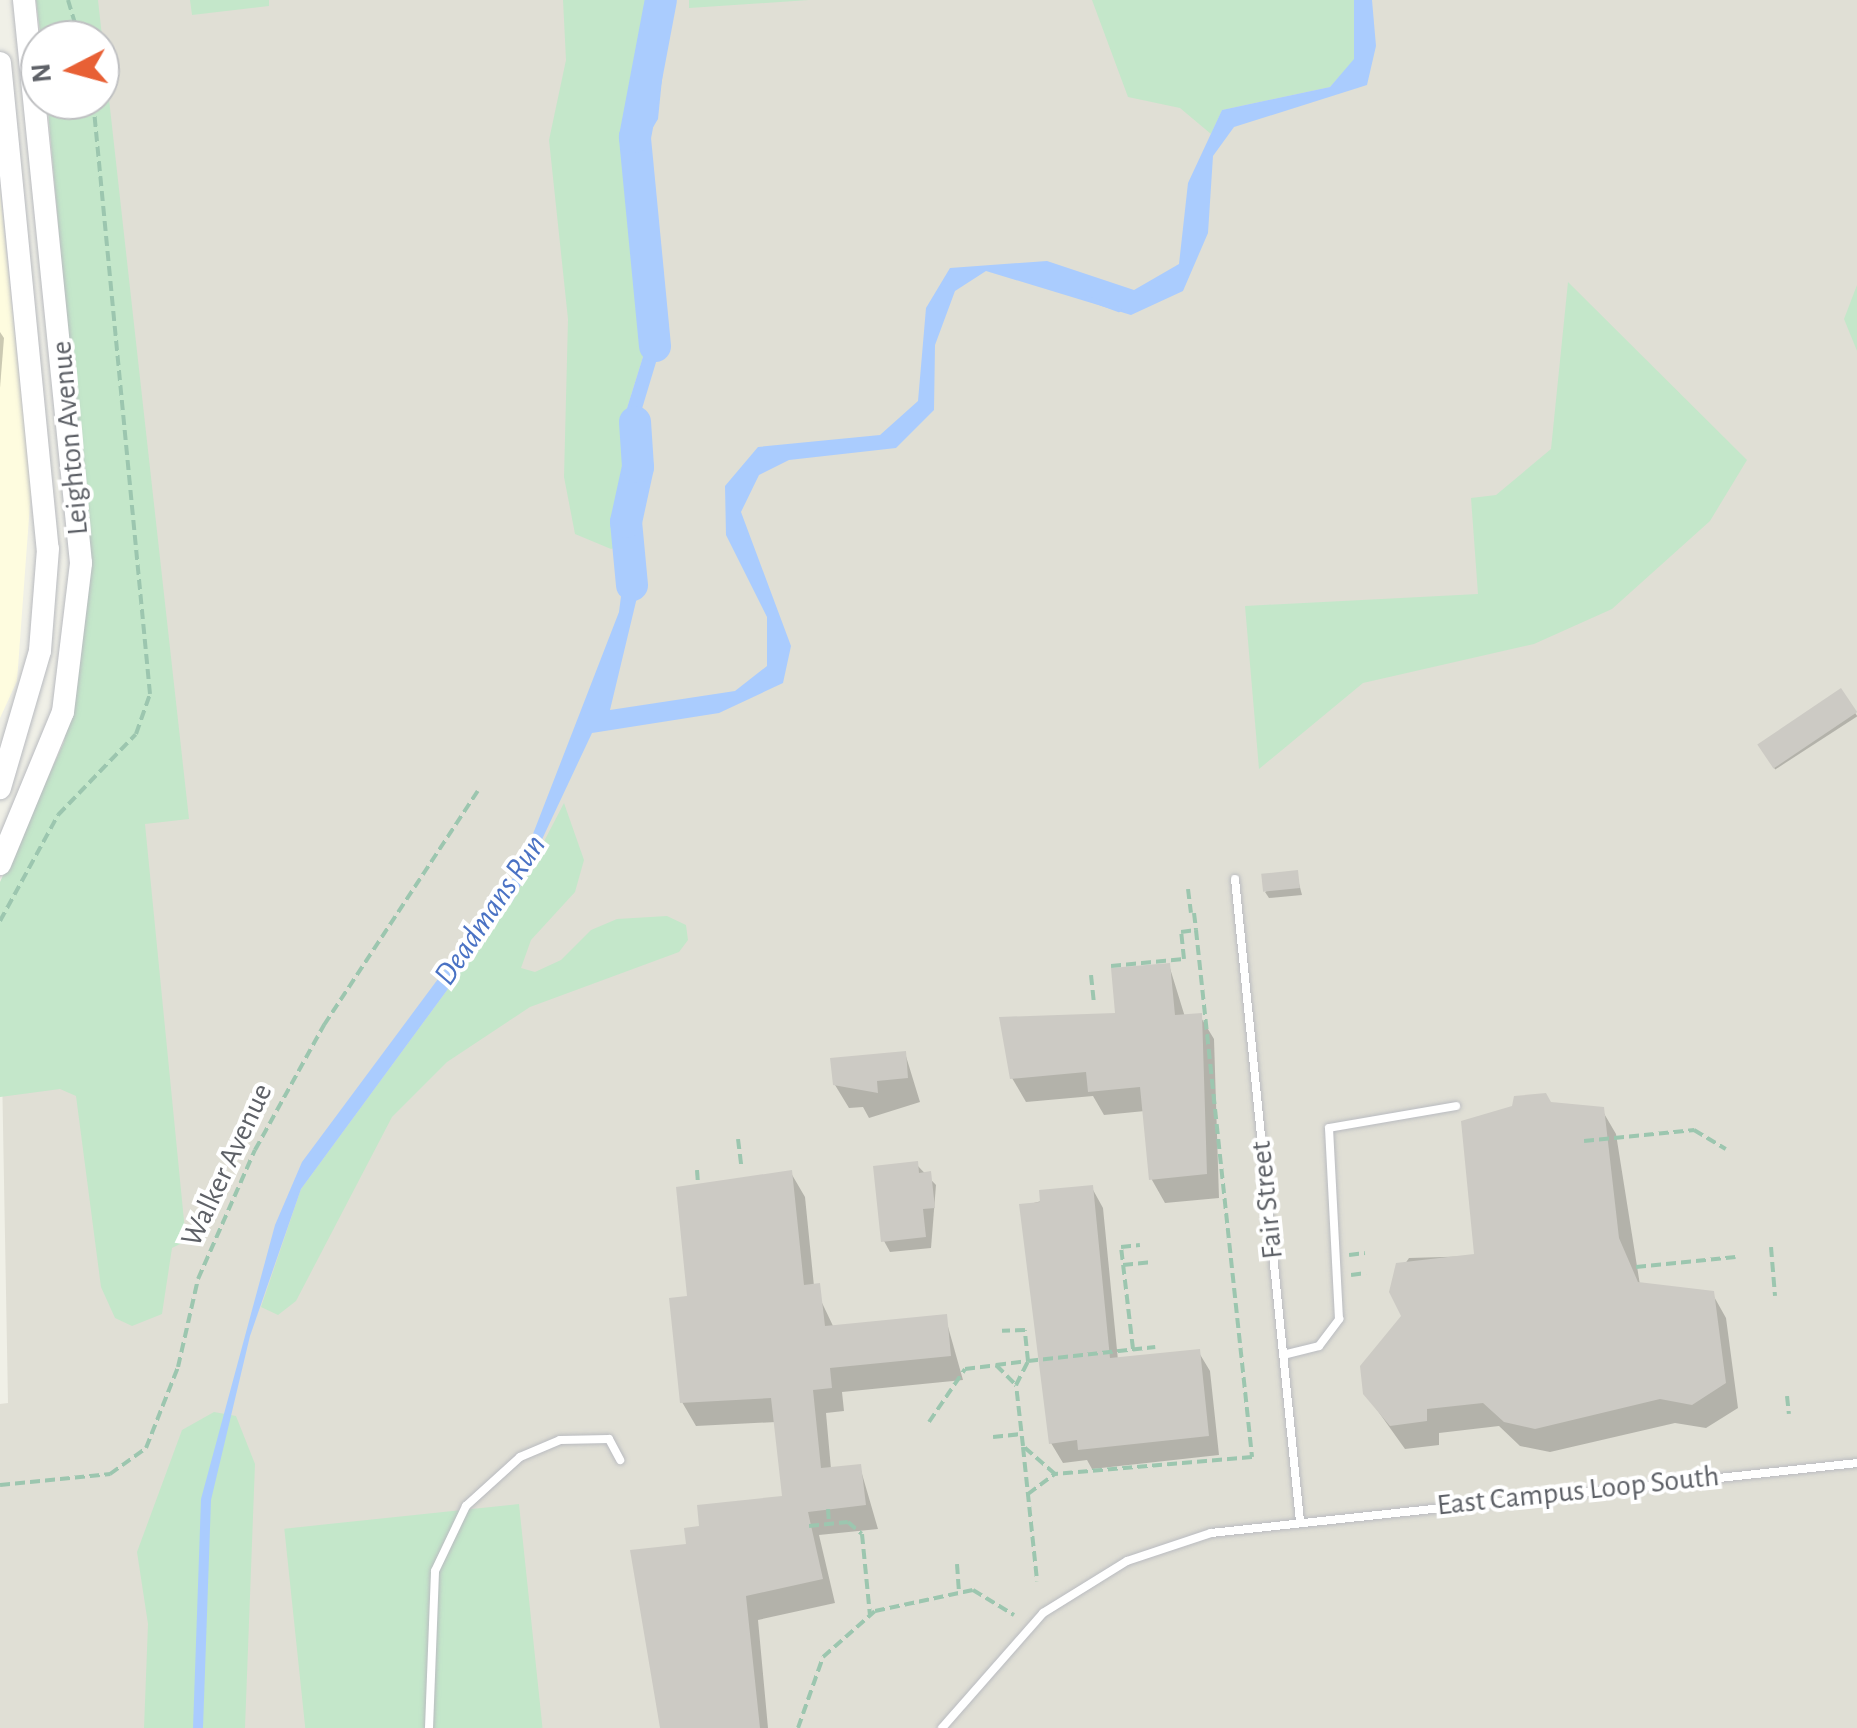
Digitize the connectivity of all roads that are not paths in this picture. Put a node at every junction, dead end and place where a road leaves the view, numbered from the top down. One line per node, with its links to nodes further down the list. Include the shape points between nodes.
1 (24, 0): 5 (main road, Leighton Avenue, via 81,563 63,712)
2 (0, 63): 3 (main road, Leighton Avenue)
3 (5, 165): 4 (main road, Leighton Avenue, via 48,549 40,651)
4 (0, 788)
5 (0, 864)
6 (1235, 879): 8 (lane, Fair Street)
7 (1456, 1106): 8 (lane, via 1329,1128 1339,1319 1319,1346)
8 (1283, 1355): 11 (lane, Fair Street)
9 (620, 1460): 12 (lane, via 609,1439 560,1440 520,1457 466,1506 436,1571)
10 (1857, 1463): 11 (lane, East Campus Loop South)
11 (1300, 1520): 13 (lane, East Campus Loop South, via 1211,1533 1103,1574 1010,1643)
12 (429, 1728)
13 (942, 1728)

